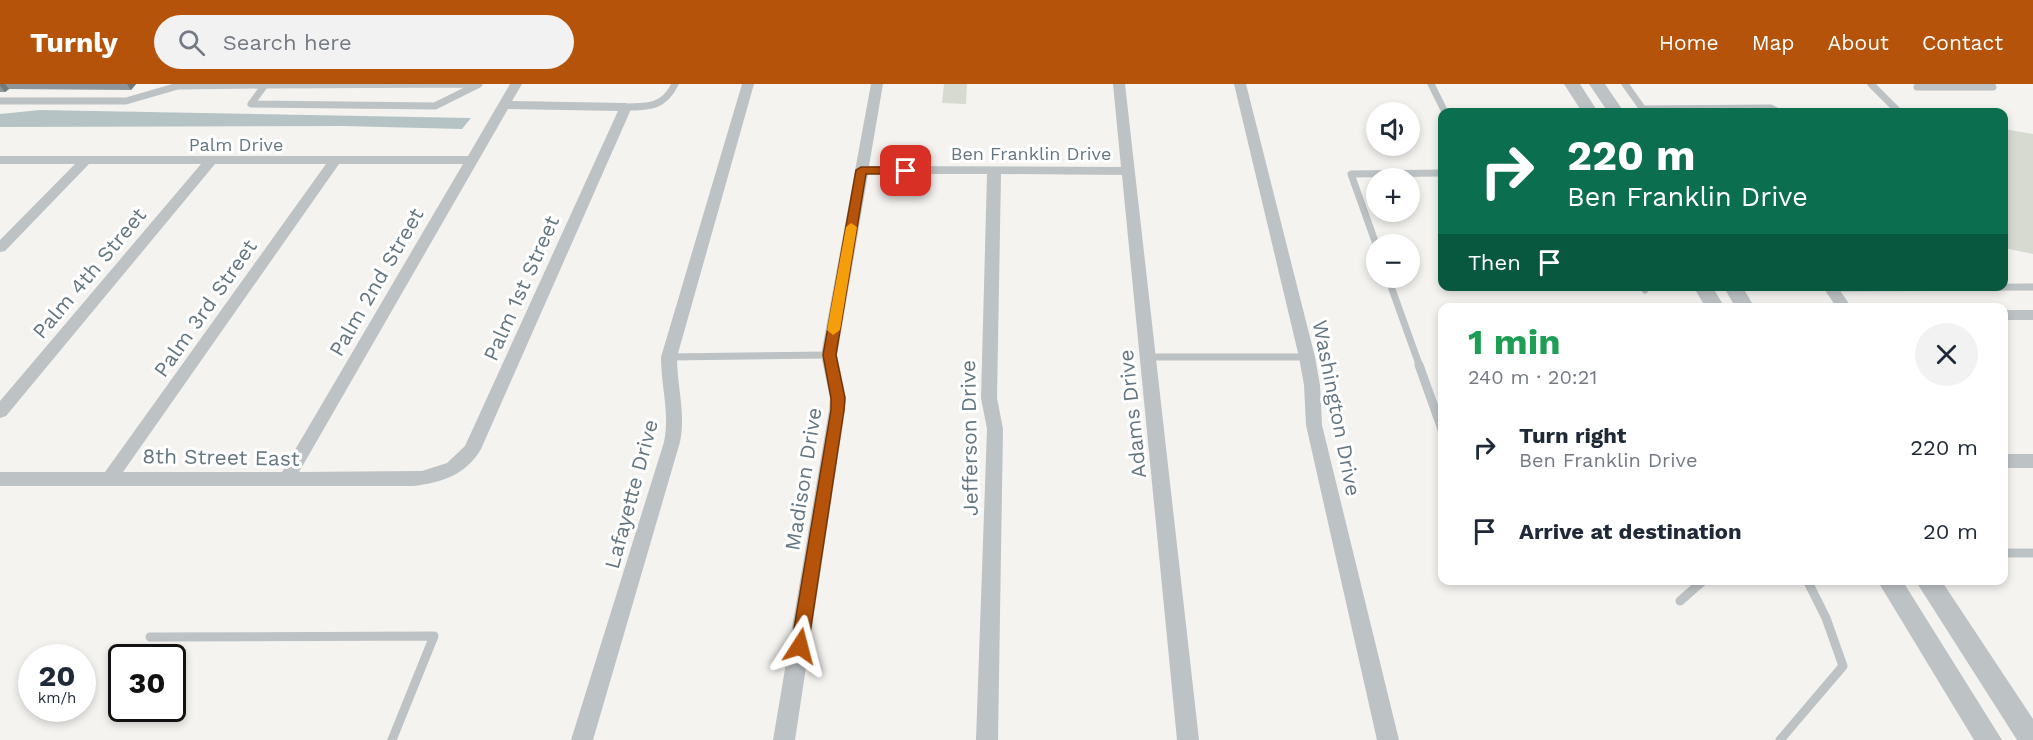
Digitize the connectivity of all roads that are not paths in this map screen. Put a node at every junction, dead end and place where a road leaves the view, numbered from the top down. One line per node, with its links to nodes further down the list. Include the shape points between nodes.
1 (473, 84): 16 (lane)
2 (480, 84): 16 (lane, via 435,106 251,104)
3 (516, 84): 19 (street, Palm 2nd Street)
4 (675, 84): 20 (lane, via 663,104)
5 (748, 84): 43 (street, Lafayette Drive)
6 (877, 84): 31 (street, Madison Drive)
7 (1119, 84): 33 (street, Adams Drive)
8 (1240, 84): 45 (street, Washington Drive)
9 (1431, 84): 21 (lane)
10 (1572, 84): 22 (street)
11 (1597, 84): 23 (street)
12 (1625, 84): 24 (lane)
13 (1871, 84): 25 (lane)
14 (1990, 84): 17 (lane, via 1993,87)
15 (251, 85): 16 (lane); 18 (lane, via 178,86 126,101)
16 (266, 86)
17 (1917, 87)
18 (0, 101)
19 (502, 105): 20 (street); 27 (street, Palm 2nd Street)
20 (626, 107): 50 (street, Palm 1st Street, via 472,449 454,469)
21 (1442, 108)
22 (1587, 108)
23 (1613, 108)
24 (1642, 108)
25 (1895, 108)
26 (0, 160): 28 (street, Palm Drive)
27 (471, 160): 30 (street, Palm Drive); 53 (street, Palm 2nd Street)
28 (85, 161): 29 (street, Palm Drive); 36 (street)
29 (210, 162): 30 (street, Palm Drive); 46 (street, Palm 4th Street)
30 (334, 162): 51 (street, Palm 3rd Street)
31 (861, 170): 32 (street, Ben Franklin Drive); 42 (street, Madison Drive)
32 (994, 171): 33 (street, Ben Franklin Drive); 65 (street, Jefferson Drive, via 989,398 995,429)
33 (1129, 171): 44 (street, Adams Drive)
34 (1438, 173): 35 (lane, via 1351,174)
35 (1372, 234)
36 (0, 248)
37 (2008, 287): 38 (lane)
38 (2033, 287)
39 (1392, 288): 47 (lane)
40 (2008, 315): 41 (street)
41 (2033, 315)
42 (829, 355): 43 (lane); 64 (street, Madison Drive, via 837,410)
43 (669, 357): 63 (street, Lafayette Drive, via 676,422 672,442)
44 (1148, 357): 45 (lane); 66 (street, Adams Drive)
45 (1307, 357): 67 (street, Washington Drive, via 1314,425)
46 (0, 412)
47 (1438, 418)
48 (2008, 460): 49 (street)
49 (2033, 461)
50 (441, 475): 53 (street, 8th Street East, via 413,479)
51 (110, 478): 52 (street, 8th Street East); 53 (street, 8th Street East)
52 (0, 479)
53 (286, 480)
54 (2008, 554): 55 (lane)
55 (2031, 556)
56 (1698, 585): 60 (lane)
57 (1810, 585): 68 (lane, via 1844,666)
58 (1892, 585): 69 (street)
59 (1930, 585): 70 (street)
60 (1680, 601)
61 (150, 637): 62 (lane, via 434,636)
62 (392, 740)
63 (582, 740)
64 (784, 740)
65 (987, 740)
66 (1188, 740)
67 (1388, 740)
68 (1779, 740)
69 (1989, 740)
70 (2032, 740)

